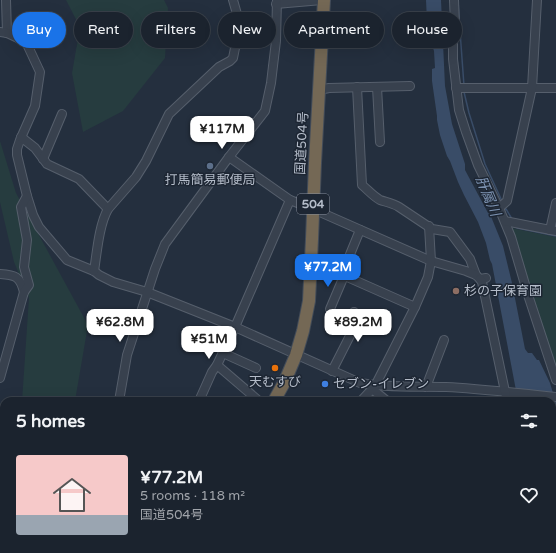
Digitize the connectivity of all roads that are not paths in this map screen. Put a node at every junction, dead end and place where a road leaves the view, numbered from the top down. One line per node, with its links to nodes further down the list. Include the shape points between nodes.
1 (6, 0): 7 (street)
2 (233, 0): 24 (street, via 239,28 233,58 219,67 170,114 136,177)
3 (323, 0): 6 (street); 14 (highway, 国道504号 / 504)
4 (454, 0): 11 (street, via 453,59)
5 (537, 0): 12 (street)
6 (276, 2): 18 (street, via 276,41 265,111)
7 (3, 33): 16 (street, via 26,42 40,72 35,106)
8 (410, 86): 10 (street)
9 (357, 87): 10 (street); 14 (street); 27 (street, via 362,184 370,193 394,204)
10 (377, 87): 17 (street)
11 (456, 88): 12 (street); 23 (street, via 466,132 478,165)
12 (532, 88): 13 (street); 23 (street, via 507,201)
13 (556, 88)
14 (319, 90): 25 (highway, 国道504号 / 504)
15 (62, 114): 19 (street)
16 (21, 137): 19 (street, via 35,148); 20 (street, via 17,154)
17 (380, 142)
18 (229, 157): 21 (street); 37 (street, via 165,244)
19 (43, 159): 24 (street, via 46,164 79,179)
20 (27, 196): 32 (street, via 39,226 68,260); 36 (street, via 21,207 26,240 24,267 29,285)
21 (290, 200): 25 (street); 41 (street)
22 (556, 203): 29 (street)
23 (499, 208): 26 (street)
24 (108, 209): 32 (street, via 99,239)
25 (313, 209): 28 (street); 30 (highway, 国道504号 / 504)
26 (505, 220): 29 (street); 49 (street)
27 (429, 226): 31 (street); 35 (street, via 432,229 450,232)
28 (360, 230): 31 (street); 34 (street)
29 (553, 230)
30 (311, 261): 34 (street); 44 (highway, 国道504号 / 504, via 308,301)
31 (431, 261): 35 (street); 38 (street, via 428,277)
32 (94, 271): 37 (street, via 113,282)
33 (0, 274): 36 (street, via 13,275 20,281)
34 (343, 275): 38 (street); 39 (street)
35 (481, 278): 52 (street)
36 (24, 292): 48 (street)
37 (147, 292): 41 (street); 53 (street, via 127,355)
38 (415, 307): 50 (street)
39 (330, 309)
40 (354, 312): 47 (street, via 358,320)
41 (235, 327): 43 (street); 44 (street)
42 (444, 340): 51 (street)
43 (223, 353): 45 (street); 46 (street)
44 (296, 355): 47 (street); 56 (highway, 国道504号 / 504)
45 (217, 365): 54 (street); 55 (street)
46 (256, 368)
47 (332, 371): 50 (street)
48 (0, 378)
49 (556, 380)
50 (373, 387): 51 (street); 57 (street); 58 (street)
51 (426, 387): 52 (street)
52 (506, 392): 59 (street); 60 (street)
53 (120, 397)
54 (201, 397)
55 (254, 397)
56 (276, 397)
57 (364, 397)
58 (382, 397)
59 (507, 397)
60 (556, 397)

